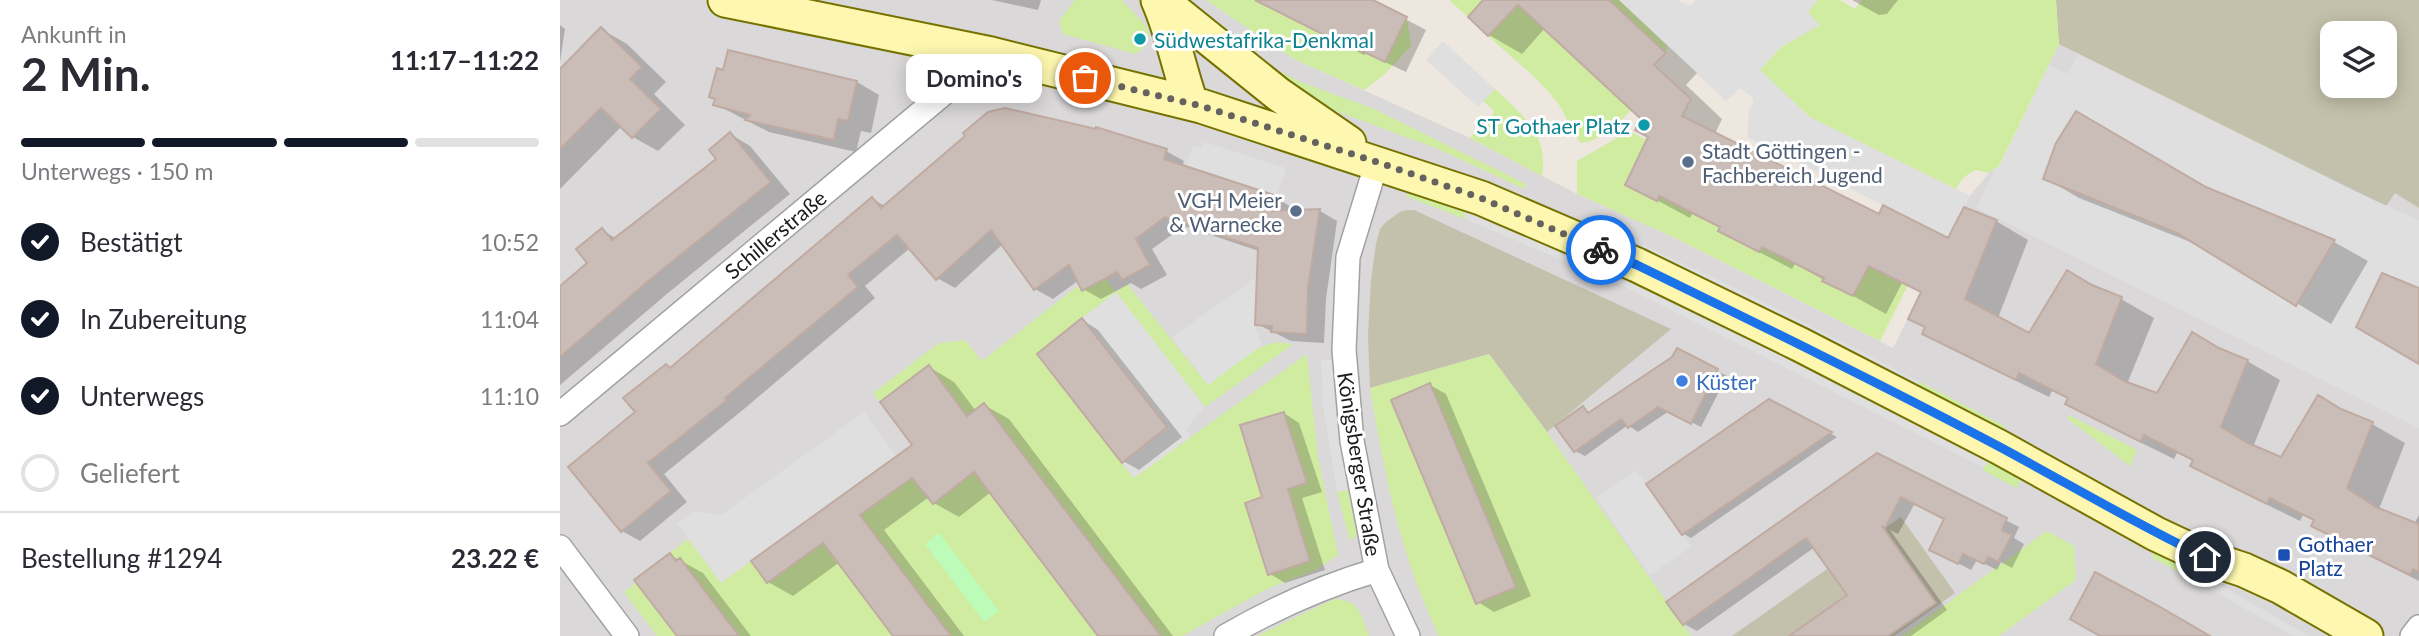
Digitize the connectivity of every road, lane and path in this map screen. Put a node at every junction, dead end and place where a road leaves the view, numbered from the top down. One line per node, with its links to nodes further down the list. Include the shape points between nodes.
1 (725, 0): 3 (main road)
2 (1160, 0): 4 (main road); 5 (main road, via 1278,94)
3 (990, 54): 4 (main road); 6 (street, Schillerstraße)
4 (1191, 103): 5 (main road)
5 (1377, 162): 8 (street, Königsberger Straße, via 1348,257 1343,350 1352,441); 13 (main road, via 1481,198 1637,265 1898,394 2156,534 2281,587)
6 (560, 414)
7 (560, 547): 10 (street)
8 (1377, 570): 11 (street, via 1291,602); 12 (street, Königsberger Straße)
9 (2419, 627): 14 (street)
10 (627, 636)
11 (1226, 636)
12 (1408, 636)
13 (2367, 636)
14 (2412, 636)

